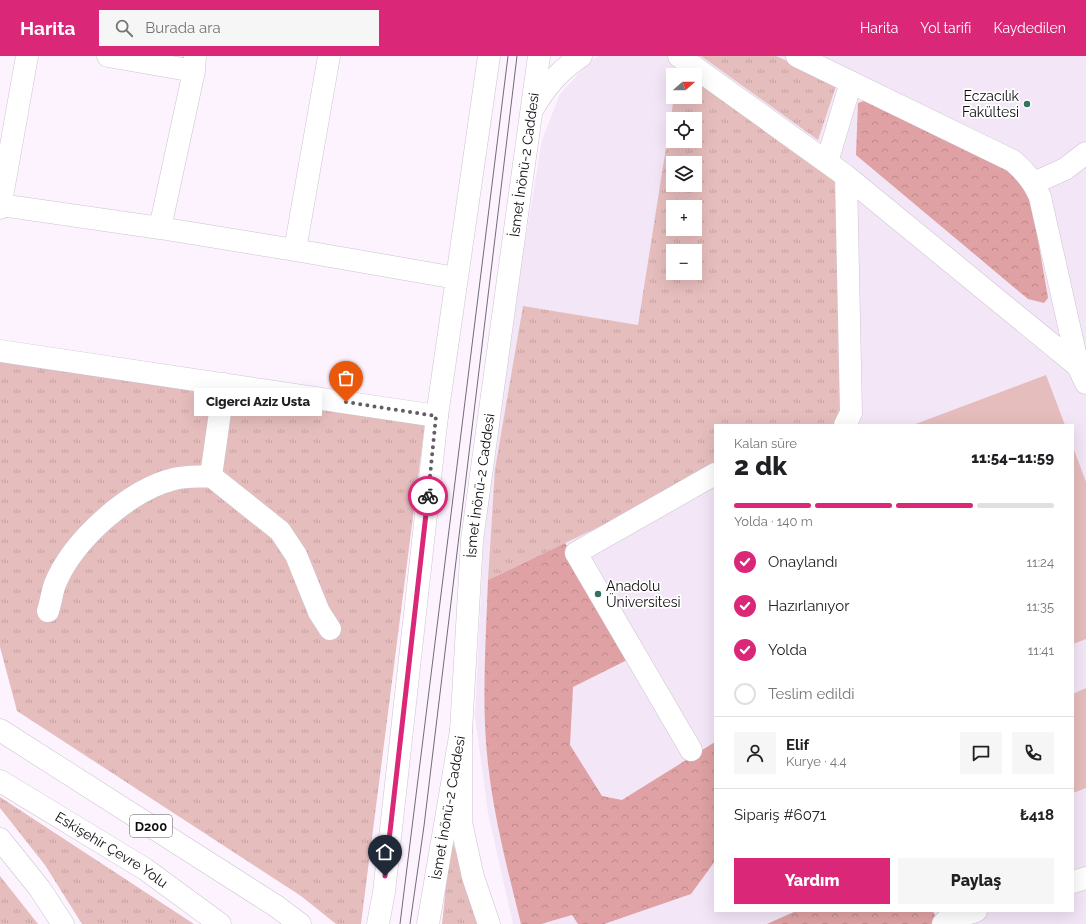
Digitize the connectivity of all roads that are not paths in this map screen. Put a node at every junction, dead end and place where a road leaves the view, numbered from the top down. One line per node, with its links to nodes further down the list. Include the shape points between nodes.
1 (27, 56): 16 (main road)
2 (108, 56): 9 (main road)
3 (329, 56): 18 (main road)
4 (489, 56): 19 (main road)
5 (539, 56): 11 (main road, İsmet İnönü-2 Caddesi)
6 (581, 56): 11 (main road, via 562,70 545,88)
7 (679, 56): 13 (main road)
8 (797, 56): 10 (main road)
9 (194, 64): 17 (main road)
10 (851, 82): 13 (main road); 15 (main road, via 1013,161)
11 (532, 110): 30 (main road, İsmet İnönü-2 Caddesi, via 472,540)
12 (1086, 153): 15 (main road, via 1065,169)
13 (827, 162): 14 (main road)
14 (846, 176): 21 (main road); 24 (main road, via 851,413)
15 (1034, 183): 21 (main road, via 1040,197)
16 (0, 206): 17 (main road)
17 (160, 228): 18 (main road)
18 (295, 250): 19 (main road)
19 (456, 278): 23 (main road)
20 (0, 351): 22 (main road)
21 (1083, 372)
22 (224, 384): 23 (main road); 26 (main road)
23 (436, 416): 41 (main road, via 384,892)
24 (846, 424)
25 (714, 475): 31 (main road, via 576,553)
26 (211, 476): 27 (main road, via 175,479 156,486 131,498 92,530 66,565 56,584); 28 (main road, via 280,530 296,555 318,612)
27 (48, 610)
28 (330, 629)
29 (0, 730): 40 (main road, D200, via 270,901)
30 (461, 731): 37 (main road, İsmet İnönü-2 Caddesi); 42 (main road, via 461,822 473,877)
31 (691, 750)
32 (0, 781): 39 (main road, Eskişehir Çevre Yolu / D200, via 145,869)
33 (0, 839): 38 (main road, via 40,889)
34 (1086, 878): 35 (main road)
35 (1074, 882)
36 (973, 912): 43 (main road, via 946,920)
37 (429, 920)
38 (63, 924)
39 (220, 924)
40 (300, 924)
41 (378, 924)
42 (489, 924)
43 (943, 924)

